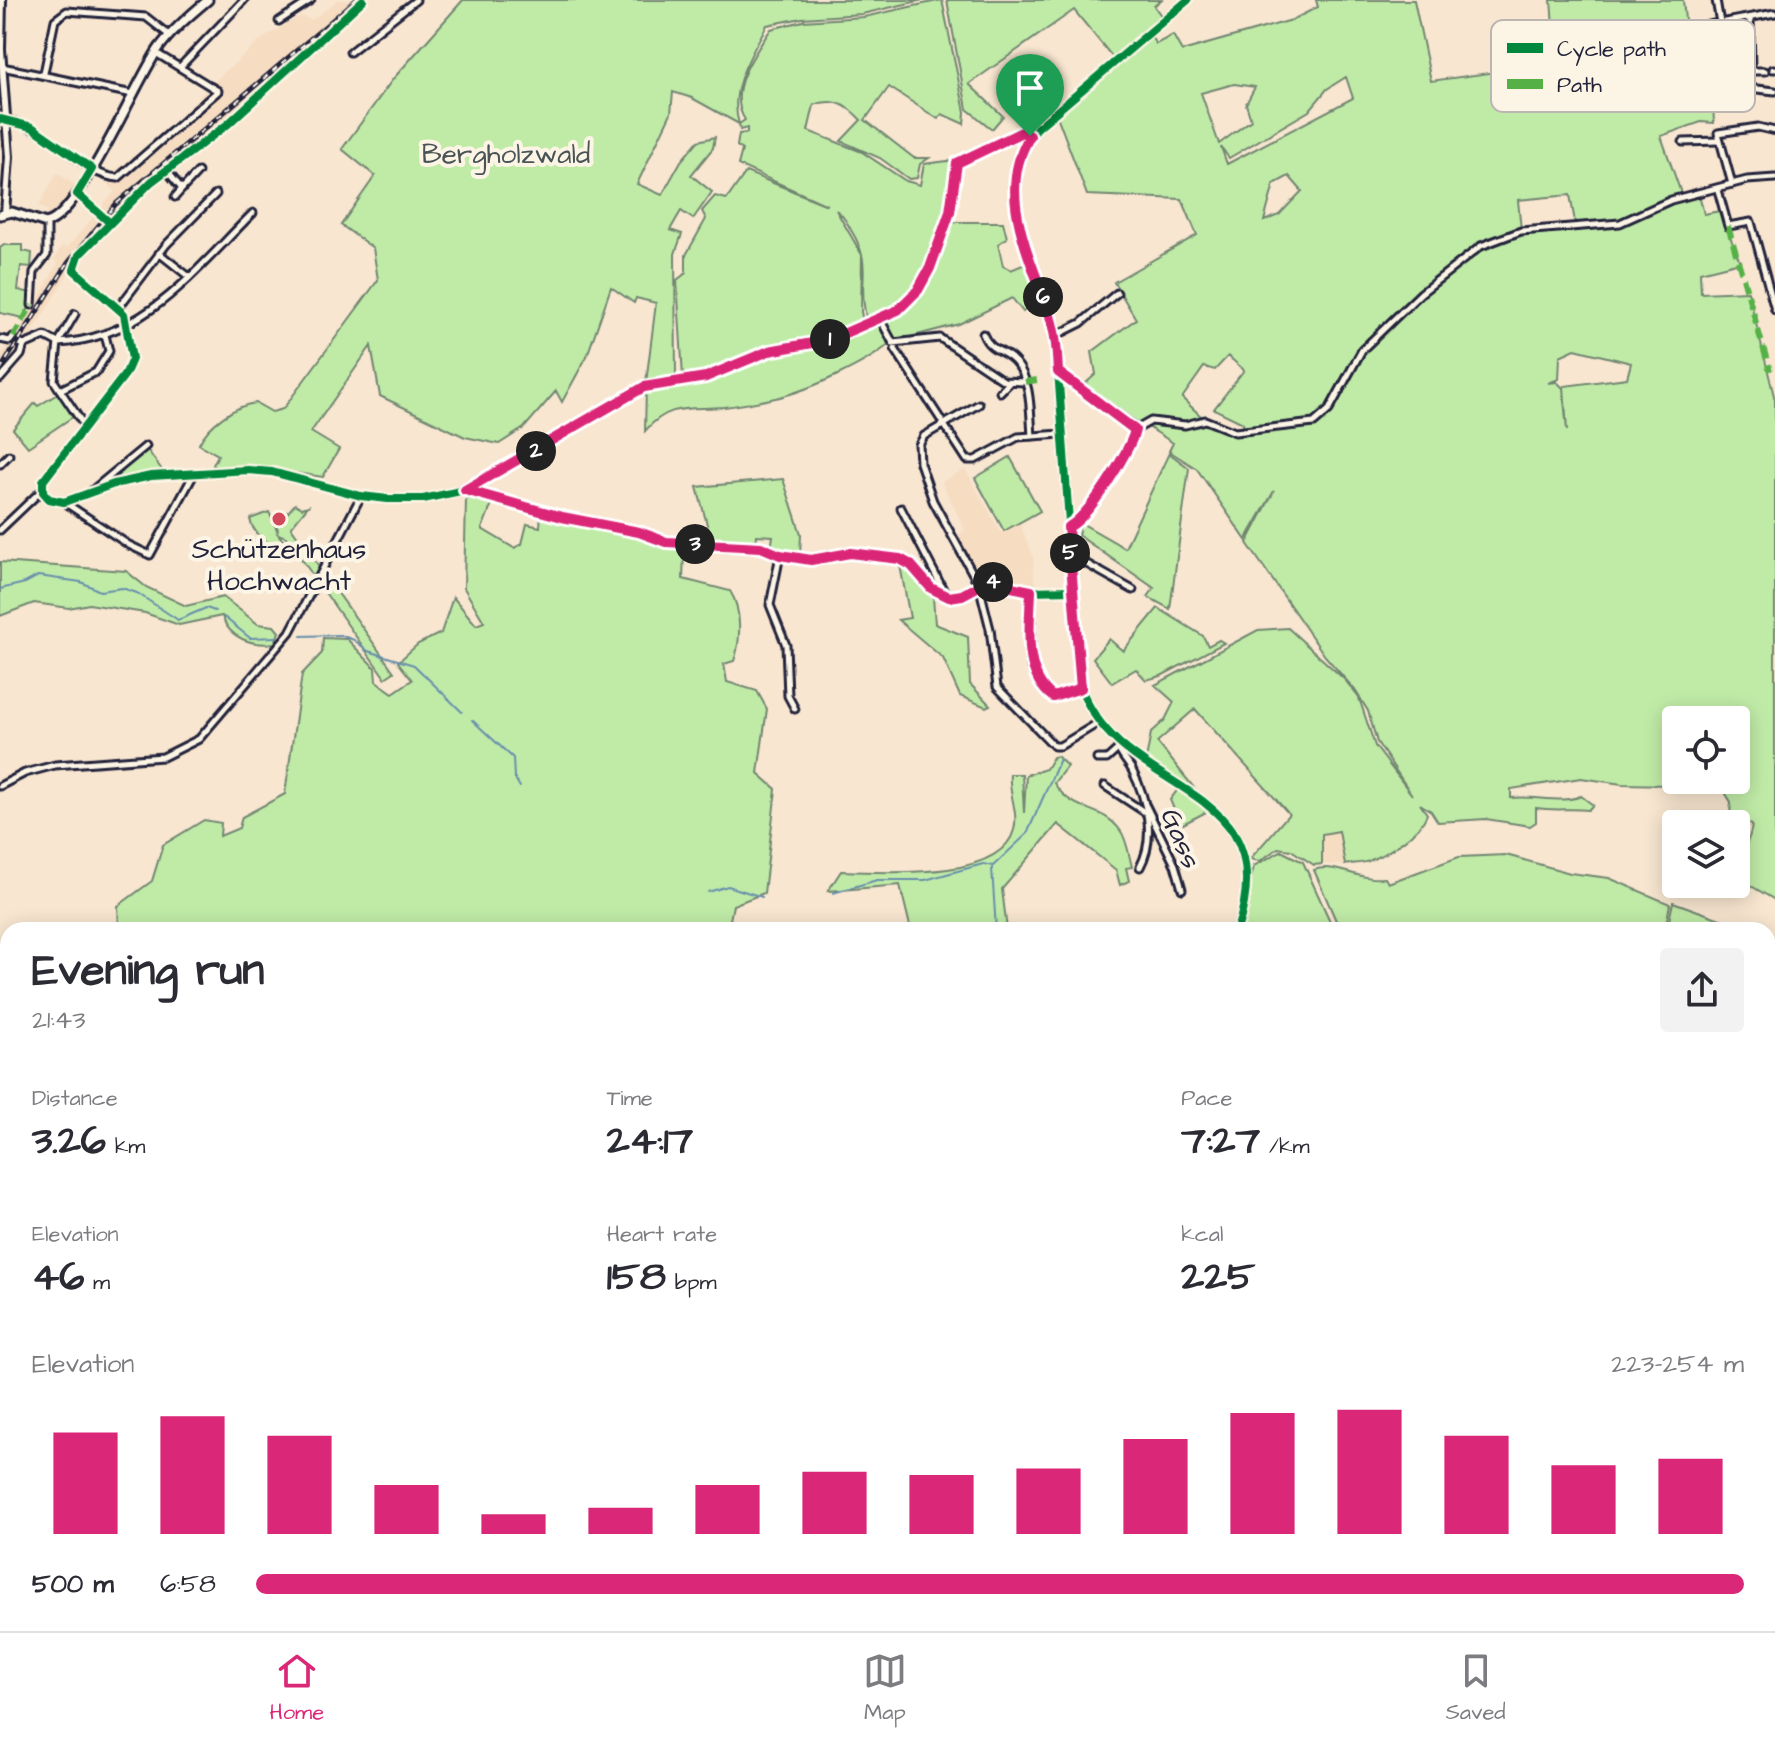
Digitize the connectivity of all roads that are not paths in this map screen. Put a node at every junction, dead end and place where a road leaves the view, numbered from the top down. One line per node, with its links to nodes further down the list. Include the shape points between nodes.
1 (2, 0): 11 (street)
2 (208, 0): 16 (main road)
3 (244, 0): 20 (street)
4 (311, 0): 15 (street)
5 (363, 0): 33 (street, via 228,124)
6 (416, 0): 9 (street)
7 (1188, 0): 29 (street)
8 (1716, 0): 13 (street)
9 (408, 3): 17 (street)
10 (1775, 13): 12 (street)
11 (1, 15): 19 (street)
12 (1750, 18): 14 (street)
13 (1719, 20)
14 (1738, 20)
15 (279, 21)
16 (170, 35): 18 (main road); 23 (street, via 146,17 67,11 53,25)
17 (350, 52)
18 (156, 53): 20 (street); 26 (main road)
19 (2, 67): 23 (street); 27 (street)
20 (180, 67): 32 (street, via 218,91 123,175 113,178)
21 (1755, 71): 22 (street)
22 (1765, 71)
23 (44, 73): 26 (street)
24 (1755, 89): 25 (street)
25 (1775, 91)
26 (133, 94): 32 (main road)
27 (3, 120): 32 (street, via 32,127); 42 (street, via 9,157)
28 (1775, 131): 30 (street, via 1758,127)
29 (1030, 136): 54 (street, via 1022,132 957,163 950,212 923,283 906,304); 58 (street, via 1017,164 1015,197 1026,253)
30 (1718, 137): 31 (street); 36 (street)
31 (1683, 142)
32 (92, 169): 39 (main road)
33 (167, 171): 37 (street); 51 (street, via 108,221 73,268)
34 (198, 172): 37 (street)
35 (1775, 178): 36 (street)
36 (1732, 184): 38 (street)
37 (182, 189): 41 (street)
38 (1718, 190): 52 (street, via 1728,226 1751,222); 72 (street, via 1671,200 1620,223 1545,228 1496,239 1458,261 1362,350 1329,410 1314,423 1235,432 1205,420 1185,425 1151,421)
39 (77, 194): 43 (street); 46 (main road, via 60,216)
40 (216, 194): 47 (street)
41 (175, 197)
42 (2, 200): 45 (street)
43 (97, 211)
44 (253, 213): 48 (street)
45 (2, 214): 46 (main road)
46 (47, 222): 50 (street, via 47,255 34,272)
47 (159, 253): 48 (street); 51 (street)
48 (188, 276): 55 (street, via 155,310)
49 (1117, 293): 58 (street, via 1081,323)
50 (32, 305)
51 (119, 307): 55 (street)
52 (1775, 310)
53 (75, 314): 61 (street)
54 (880, 319): 66 (street, via 893,343 943,339); 80 (street, via 829,340 769,351 706,377 644,387)
55 (128, 324): 57 (street); 70 (street, via 131,364)
56 (983, 334): 65 (street, via 989,346 1016,363)
57 (105, 335): 61 (street); 67 (street, via 109,351 100,368)
58 (1055, 336): 63 (street)
59 (0, 339): 60 (street)
60 (11, 339)
61 (58, 343): 64 (street, via 45,336 21,344 21,355); 67 (street, via 53,375)
62 (895, 349): 71 (street)
63 (1058, 372): 72 (street); 73 (street)
64 (0, 379)
65 (1025, 382): 66 (street); 74 (street)
66 (1009, 383): 68 (street)
67 (60, 390): 70 (street)
68 (1000, 392)
69 (979, 404): 71 (street)
70 (85, 427): 79 (street, via 45,478)
71 (943, 427): 74 (street, via 967,460); 89 (street, via 921,439 920,463 933,501)
72 (1135, 430): 85 (street, via 1092,505)
73 (1062, 434): 74 (street); 85 (street)
74 (1032, 436)
75 (146, 446): 81 (street)
76 (9, 455): 77 (street)
77 (0, 464)
78 (194, 474): 81 (street, via 135,479); 82 (street, via 272,472); 83 (street, via 150,555)
79 (43, 489): 83 (street, via 52,501); 86 (street)
80 (465, 490): 82 (street, via 423,499); 87 (street, via 666,542 761,547)
81 (88, 494): 83 (street)
82 (361, 496): 99 (street, via 290,632 199,739 163,757 55,765)
83 (64, 502)
84 (901, 508): 93 (street)
85 (1068, 527): 88 (street)
86 (0, 530)
87 (780, 555): 93 (street, via 811,560 866,553 900,559); 95 (street, via 770,605 786,645 788,696)
88 (1070, 555): 90 (street); 91 (street)
89 (979, 585): 92 (street, via 1000,583); 93 (street, via 962,595); 96 (street, via 1001,693 1054,746)
90 (1072, 590): 92 (street); 94 (street)
91 (1133, 590)
92 (1031, 591): 94 (street, via 1034,673 1053,697)
93 (946, 596)
94 (1081, 688): 96 (street)
95 (795, 709)
96 (1098, 723): 97 (street)
97 (1118, 746): 98 (street, via 1107,759); 101 (street, Gass); 104 (street, via 1205,803 1238,838 1249,874)
98 (1097, 759)
99 (0, 786)
100 (1105, 786): 101 (street)
101 (1146, 809): 102 (street, via 1148,848); 103 (street, Gass)
102 (1140, 867)
103 (1182, 889)
104 (1239, 922)

